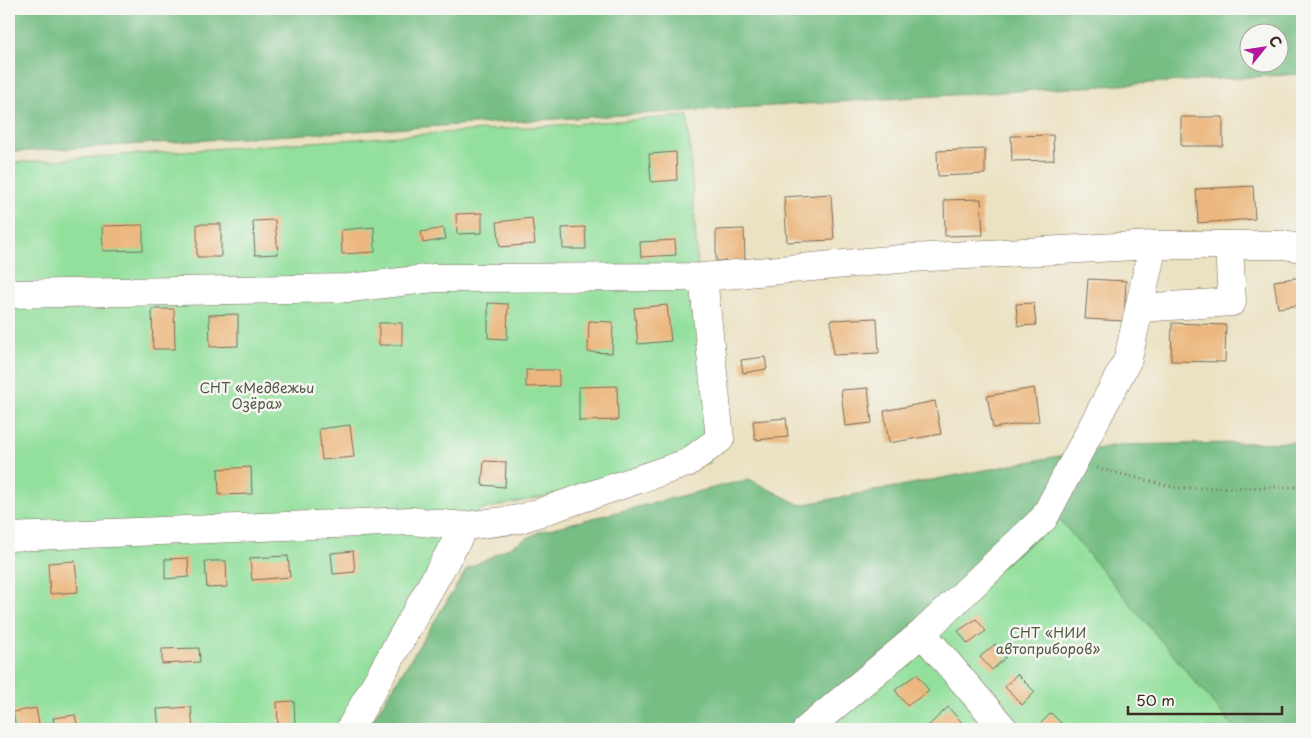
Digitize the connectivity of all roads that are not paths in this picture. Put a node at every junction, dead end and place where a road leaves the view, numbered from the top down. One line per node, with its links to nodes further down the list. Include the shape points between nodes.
1 (1229, 245): 2 (street); 3 (street); 6 (street, via 1232,302)
2 (1152, 246): 4 (street, via 911,258); 6 (street)
3 (1302, 248)
4 (703, 277): 5 (street, via 434,278 350,288); 7 (street, via 720,439 687,463 520,519)
5 (9, 294)
6 (1139, 308): 9 (street, via 1128,359 1044,518)
7 (465, 526): 8 (street, via 411,521); 10 (street)
8 (9, 537)
9 (922, 633): 11 (street); 12 (street)
10 (350, 729)
11 (807, 729)
12 (1004, 729)

